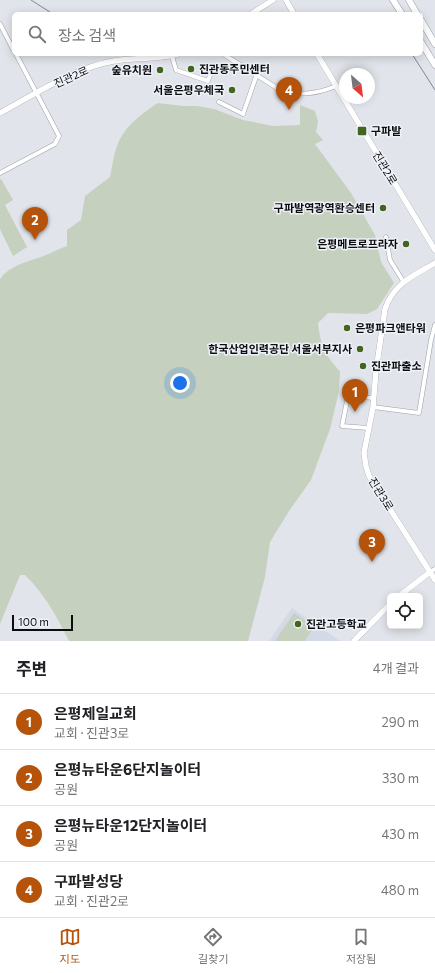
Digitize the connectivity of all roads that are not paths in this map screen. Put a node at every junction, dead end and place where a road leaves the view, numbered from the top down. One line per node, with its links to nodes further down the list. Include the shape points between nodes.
1 (274, 0): 5 (street)
2 (286, 0): 6 (street)
3 (393, 0): 7 (main road)
4 (409, 0): 8 (main road)
5 (254, 12)
6 (293, 12)
7 (401, 12)
8 (416, 12)
9 (423, 23): 11 (main road)
10 (0, 24): 13 (street)
11 (435, 44)
12 (423, 45): 19 (main road)
13 (12, 47)
14 (17, 56): 23 (street)
15 (165, 56): 23 (street, 진관2로, via 101,64 69,76)
16 (175, 56): 20 (street, via 176,70 208,81)
17 (226, 56): 21 (street)
18 (318, 56): 22 (street, 진관2로)
19 (435, 65)
20 (213, 67)
21 (257, 74): 22 (street, via 277,88 300,94); 24 (street, via 243,114)
22 (336, 86): 28 (street, 진관2로)
23 (37, 93): 25 (street, 진관2로); 26 (street, via 59,136 55,144)
24 (219, 102)
25 (0, 113)
26 (0, 173)
27 (386, 237): 30 (street, via 390,260)
28 (435, 250)
29 (435, 263): 30 (street, 진관3로)
30 (403, 281): 32 (street, 진관3로, via 388,300 385,309)
31 (435, 325): 33 (street, via 419,414)
32 (374, 398): 33 (street, 진관3로); 34 (street, via 348,396 342,426)
33 (373, 407): 34 (street, 진관3로)
34 (368, 428): 35 (street, 진관3로, via 364,453 369,476)
35 (432, 571): 36 (street, 진관3로); 37 (street)
36 (435, 580)
37 (403, 593)
38 (387, 607): 39 (street)
39 (354, 641)

